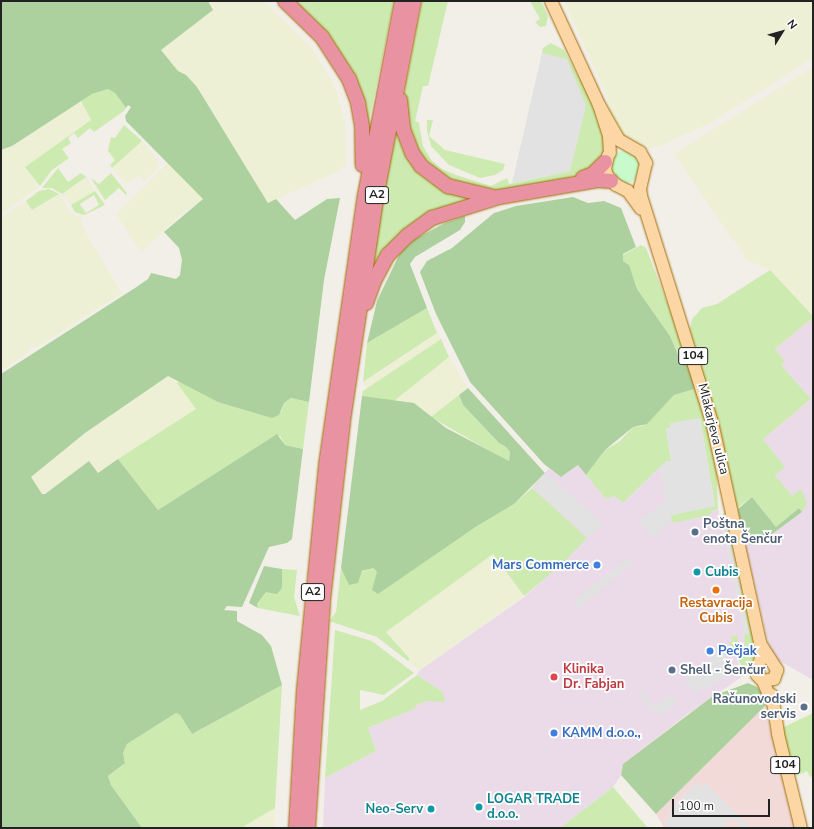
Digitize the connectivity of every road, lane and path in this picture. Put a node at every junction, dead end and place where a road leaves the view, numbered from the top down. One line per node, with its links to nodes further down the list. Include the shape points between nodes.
1 (285, 1): 12 (highway, via 322,37 349,79 358,103 362,126 362,176)
2 (402, 1): 12 (highway, A2)
3 (414, 1): 5 (highway, A2)
4 (551, 1): 6 (main road, 104)
5 (401, 67): 13 (highway, via 401,121 412,154 429,173 448,186); 15 (highway, A2)
6 (599, 106): 7 (main road, 104, via 619,140); 8 (main road, 104, via 609,136)
7 (630, 146): 8 (main road, via 623,146); 9 (main road, 104, via 644,157 646,169)
8 (608, 157): 10 (highway, via 593,174); 11 (main road, 104, via 605,169)
9 (642, 180): 11 (main road, via 636,185); 14 (main road, 104, via 641,196)
10 (570, 184): 11 (highway, via 598,180); 13 (highway)
11 (617, 184): 14 (main road, 104, via 632,195)
12 (365, 194): 18 (highway, A2, via 340,357 318,536 304,690)
13 (499, 197): 15 (highway, via 446,213 407,236 383,263 365,308)
14 (647, 221): 16 (main road, Mlakarjeva ulica / 104, via 712,422)
15 (356, 323): 19 (highway, A2, via 323,600)
16 (766, 663): 17 (main road, via 777,670); 17 (main road, 104, via 757,675)
17 (768, 681): 20 (main road, 104)
18 (296, 828)
19 (308, 828)
20 (801, 828)

